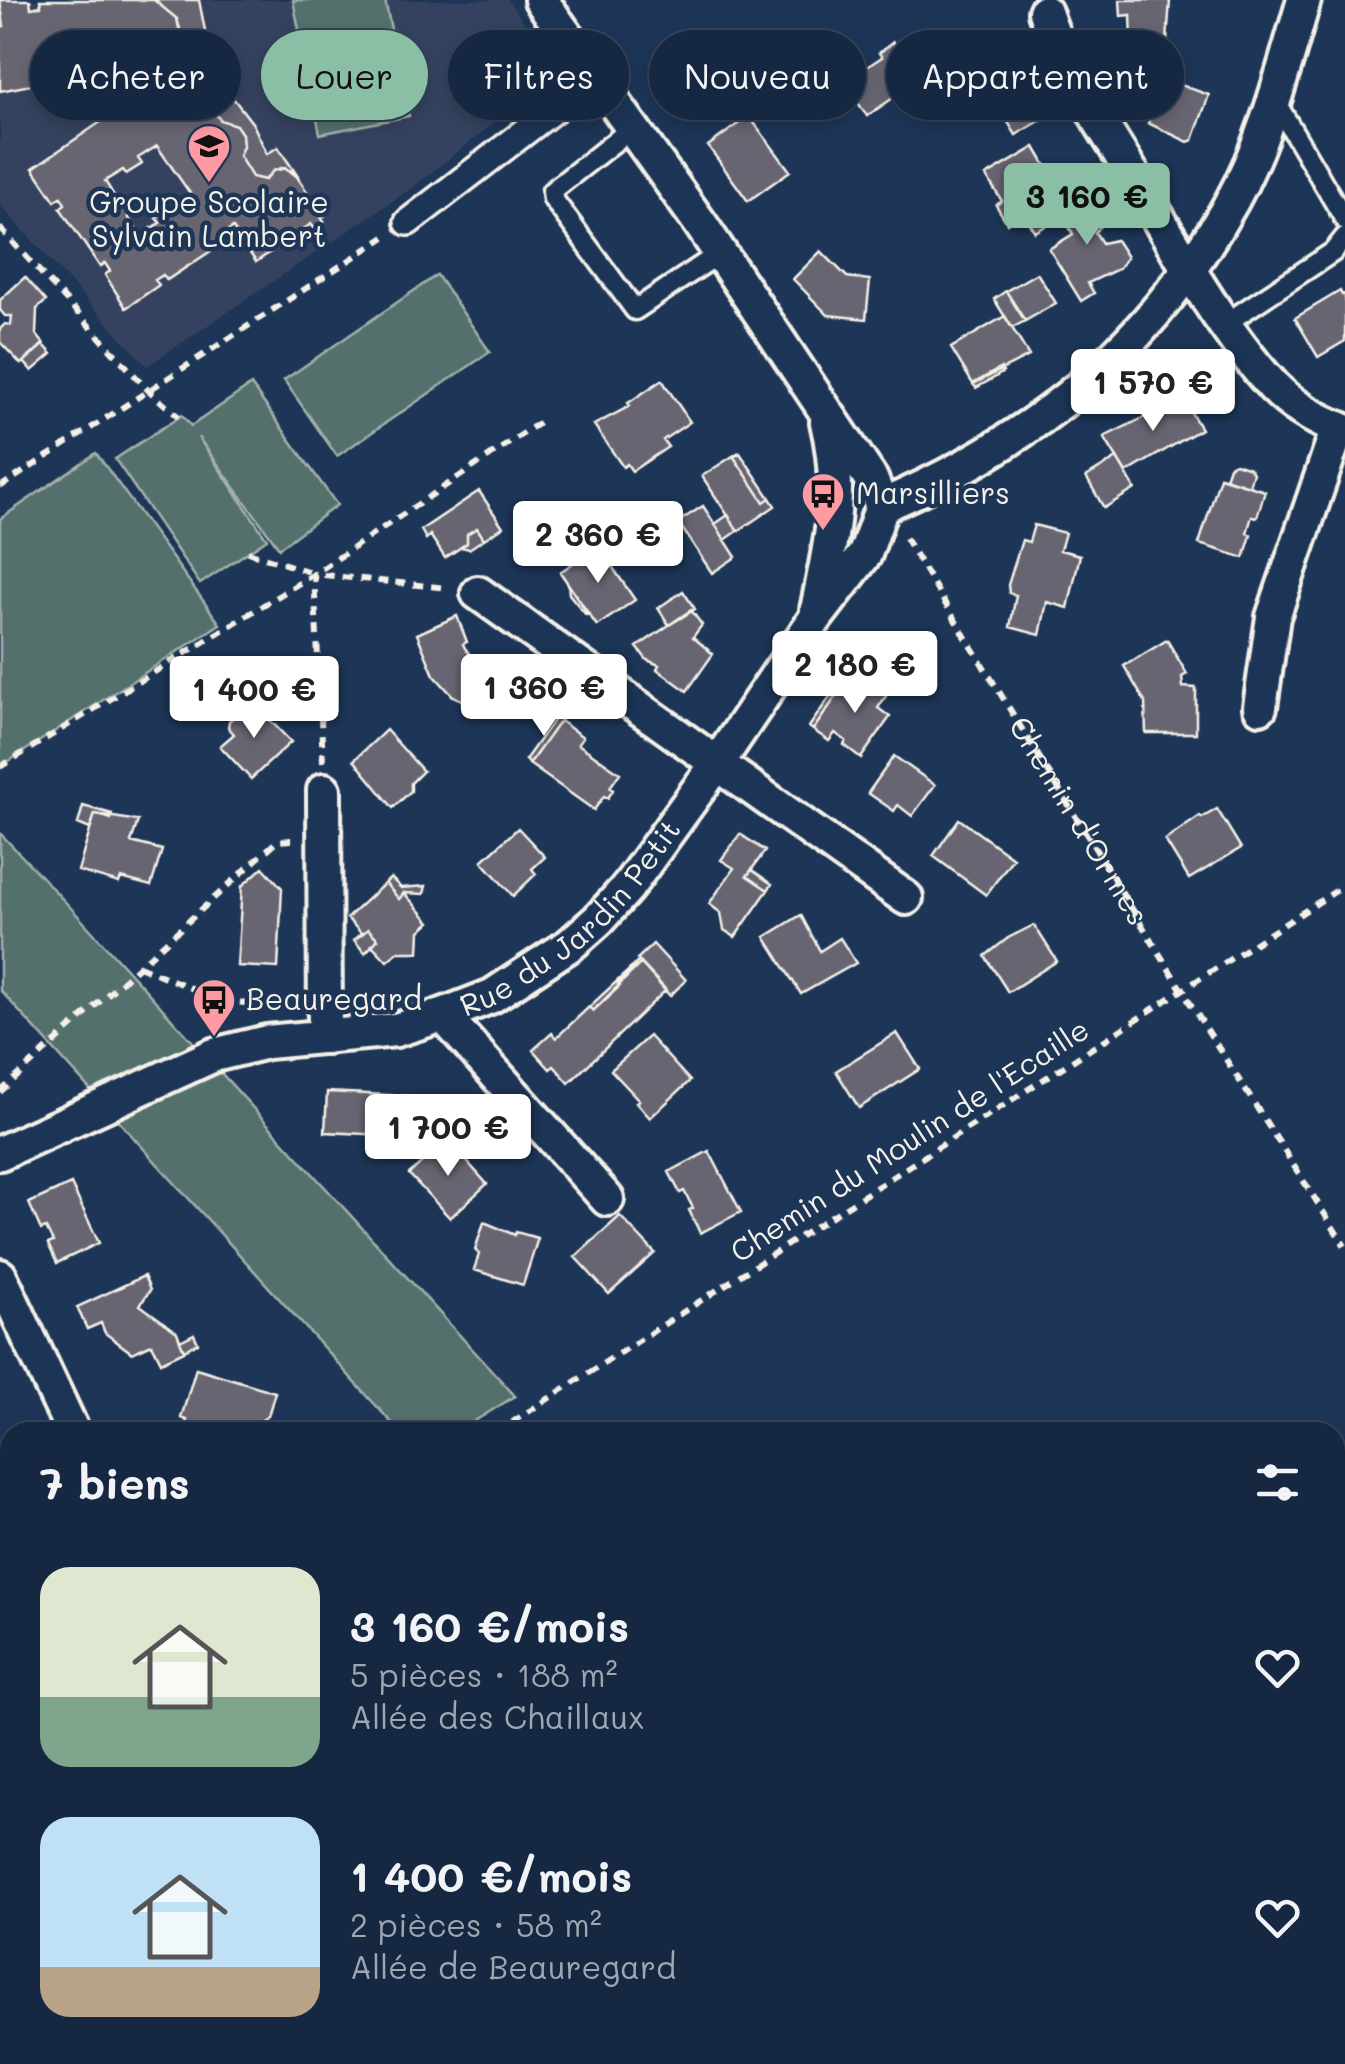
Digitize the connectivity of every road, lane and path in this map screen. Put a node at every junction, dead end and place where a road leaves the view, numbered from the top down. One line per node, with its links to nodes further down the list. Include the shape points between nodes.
1 (541, 0): 4 (street)
2 (1304, 0): 5 (street)
3 (1045, 12): 14 (street, via 1068,66)
4 (563, 30)
5 (1274, 98): 9 (lane); 14 (street, via 1233,198)
6 (539, 120): 10 (street)
7 (626, 120): 8 (street)
8 (632, 128): 13 (street); 13 (lane, via 552,191 553,199 631,308 639,310)
9 (1345, 220)
10 (408, 222): 16 (path)
11 (0, 228): 16 (path)
12 (1345, 237): 15 (lane, via 1333,252)
13 (720, 253): 17 (street)
14 (1189, 269): 15 (street); 22 (street, via 1110,364 1046,414 932,485)
15 (1226, 322): 20 (street, via 1275,388 1301,410)
16 (148, 390): 18 (path); 21 (path)
17 (823, 406): 22 (street, via 872,479); 26 (street, Rue du Jardin Petit, via 838,485)
18 (180, 417)
19 (545, 419): 24 (path)
20 (1342, 429): 27 (street, via 1273,616)
21 (0, 486)
22 (882, 506): 26 (street, Rue du Jardin Petit, via 865,554); 35 (path, Chemin d'Ormes)
23 (248, 552): 24 (path)
24 (314, 574): 25 (path); 29 (path); 30 (path)
25 (478, 592): 28 (street)
26 (815, 619): 28 (street, Rue du Jardin Petit)
27 (1260, 707)
28 (718, 762): 33 (street); 36 (street, Rue du Jardin Petit, via 598,920 492,996)
29 (0, 767)
30 (324, 790): 31 (street)
31 (324, 836): 34 (path, via 277,841); 37 (street)
32 (1345, 885): 35 (path, Chemin du Moulin de l'Ecaille)
33 (906, 898)
34 (140, 966): 37 (path, via 222,1001); 38 (path)
35 (1182, 992): 41 (path, Chemin d'Ormes); 44 (path, Chemin du Moulin de l'Ecaille)
36 (444, 1014): 37 (street, Rue du Jardin Petit, via 396,1030); 40 (street)
37 (325, 1024): 39 (street, Rue du Jardin Petit, via 214,1055)
38 (0, 1092)
39 (0, 1154)
40 (607, 1199)
41 (1345, 1246)
42 (0, 1276): 43 (street)
43 (69, 1422)
44 (513, 1422)

